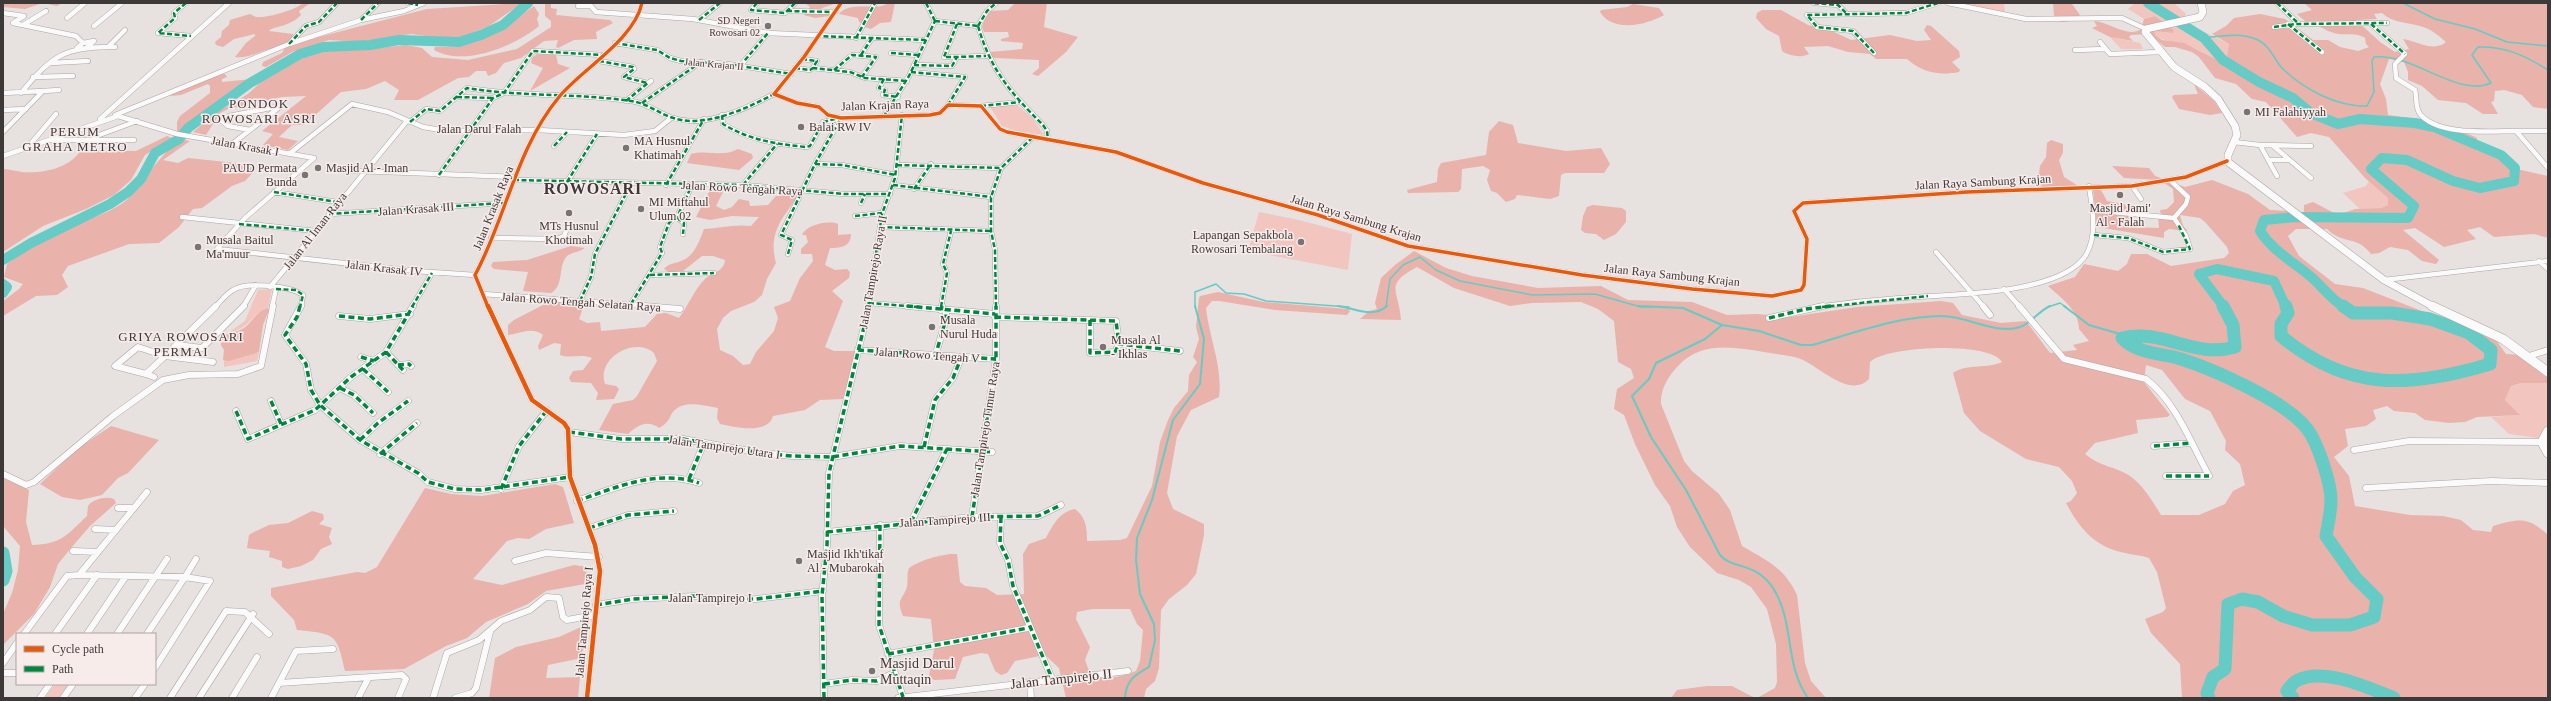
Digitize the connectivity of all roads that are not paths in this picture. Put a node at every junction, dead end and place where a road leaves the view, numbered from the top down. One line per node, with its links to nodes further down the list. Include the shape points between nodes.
1 (85, 3): 30 (street)
2 (122, 3): 40 (street)
3 (186, 3): 46 (street, via 174,13 175,18 158,33)
4 (229, 3): 46 (street)
5 (337, 3): 54 (street, via 318,22 306,26)
6 (378, 3): 31 (street)
7 (408, 3): 22 (street)
8 (424, 3): 22 (street)
9 (642, 3): 29 (street, Jalan Krasak Raya)
10 (720, 3): 32 (street)
11 (757, 3): 25 (street, via 752,10 778,14)
12 (795, 3): 25 (street)
13 (841, 3): 26 (street)
14 (875, 3): 48 (street)
15 (926, 3): 33 (street)
16 (996, 3): 41 (street, via 986,11)
17 (1814, 3): 27 (street, via 1838,5)
18 (1938, 3): 27 (street, via 1910,12)
19 (1948, 3): 43 (street, via 1993,14 2036,20 2118,18 2138,23)
20 (2201, 3): 43 (main road, via 2203,14)
21 (2277, 3): 37 (street)
22 (418, 6): 31 (street)
23 (578, 6): 29 (street, via 592,6 596,12)
24 (46, 11): 39 (street)
25 (788, 11): 26 (street)
26 (835, 12): 47 (street)
27 (1846, 13): 64 (street, via 1807,15 1817,27 1854,31)
28 (4, 14): 39 (street, via 24,16 13,23)
29 (639, 15): 32 (street); 53 (street, Jalan Krasak Raya)
30 (67, 18)
31 (361, 20): 54 (street)
32 (699, 20): 45 (street)
33 (935, 21): 35 (street); 50 (street)
34 (2387, 23): 38 (street)
35 (957, 24): 41 (street); 69 (street, via 944,57)
36 (2288, 24): 37 (street); 42 (street); 62 (street)
37 (2299, 24): 38 (street)
38 (2371, 24): 119 (street, via 2402,51 2403,58 2395,64 2396,78 2415,90 2417,107 2423,117 2455,129)
39 (22, 25): 52 (street, via 76,36)
40 (94, 26)
41 (978, 26): 68 (street)
42 (2274, 27)
43 (2146, 29): 61 (main road, via 2147,35)
44 (125, 30): 55 (street)
45 (768, 33): 47 (street); 75 (street)
46 (191, 36): 115 (street)
47 (817, 36): 48 (street); 70 (street)
48 (856, 38): 49 (street)
49 (872, 38): 50 (street); 66 (street)
50 (925, 40): 67 (street)
51 (2100, 42): 59 (street)
52 (83, 43): 57 (street); 58 (street, via 94,41)
53 (615, 43): 65 (street, Jalan Krasak Raya); 73 (street, Jalan Krajan II, via 657,50 674,60)
54 (289, 44): 108 (street)
55 (108, 47): 56 (street); 58 (street)
56 (115, 47)
57 (77, 48): 58 (street); 74 (street, via 67,51)
58 (86, 48)
59 (2106, 49): 60 (street); 61 (street, via 2111,54)
60 (2075, 50)
61 (2161, 52): 129 (main road, via 2178,71 2205,87 2218,99 2235,126 2237,135)
62 (2322, 52)
63 (891, 53): 67 (street)
64 (1874, 53)
65 (603, 55): 72 (street, Jalan Krasak Raya); 90 (street, via 536,50 527,57)
66 (862, 55): 79 (street, via 851,56); 84 (street, via 876,58)
67 (918, 55): 76 (street)
68 (986, 56): 69 (street); 98 (street, via 998,80)
69 (957, 57): 76 (street, via 953,66)
70 (802, 59): 77 (street); 78 (street, via 817,61)
71 (88, 61): 74 (street)
72 (599, 61): 93 (street, Jalan Krasak Raya); 97 (street, via 634,68 624,77 649,82)
73 (701, 62): 75 (street, Jalan Krajan II); 99 (street)
74 (51, 63): 83 (street)
75 (740, 66): 81 (street, Jalan Krajan II)
76 (914, 66): 80 (street)
77 (795, 68): 78 (street); 81 (street)
78 (813, 68): 79 (street)
79 (834, 70): 84 (street, via 850,72)
80 (911, 72): 86 (street); 101 (street, via 965,76)
81 (791, 74): 92 (street)
82 (73, 76): 83 (street)
83 (33, 77): 88 (street)
84 (862, 78): 85 (street)
85 (884, 79): 86 (street); 95 (street, via 878,88 885,90 883,94)
86 (907, 81): 95 (street)
87 (60, 90): 89 (street)
88 (21, 92): 89 (street); 91 (street)
89 (43, 92): 103 (street)
90 (504, 93): 93 (street); 94 (street, via 467,88); 96 (street)
91 (3, 94)
92 (774, 94): 106 (street, via 750,106); 111 (street, Jalan Krajan Raya, via 797,103 818,107 828,115)
93 (561, 95): 97 (street); 118 (street, Jalan Krasak Raya, via 544,117)
94 (457, 97): 96 (street); 114 (street, Jalan Al Iman Raya, via 440,111 426,108)
95 (898, 97): 109 (street)
96 (493, 98): 117 (street)
97 (626, 101): 99 (street)
98 (1020, 102): 102 (street); 128 (street, via 1046,129)
99 (642, 103): 110 (street)
100 (352, 104): 114 (street, Jalan Darul Falah, via 383,110); 137 (street, Jalan Krasak I)
101 (948, 104): 102 (street); 107 (street, Jalan Krajan Raya, via 935,114)
102 (981, 106): 124 (street, via 1003,131)
103 (26, 109): 104 (street); 121 (street)
104 (3, 110)
105 (56, 114): 136 (street)
106 (722, 115): 112 (street); 131 (street, via 723,124 731,130 759,141)
107 (902, 115): 109 (street, Jalan Krajan Raya); 144 (street)
108 (113, 116): 113 (street, Jalan Krasak I); 115 (street)
109 (884, 116): 111 (street, Jalan Krajan Raya)
110 (671, 118): 112 (street); 123 (street, Jalan Darul Falah, via 663,126 644,134)
111 (841, 118): 131 (street, via 823,122 809,146); 142 (street)
112 (704, 119): 157 (street)
113 (137, 121): 125 (street); 130 (street, Jalan Krasak I, via 177,134)
114 (408, 121): 117 (street, Jalan Darul Falah, via 436,130); 148 (street, Jalan Al Iman Raya)
115 (96, 122): 126 (street)
116 (250, 130): 116 (street, via 228,126 222,121 230,116 281,106); 130 (street)
117 (472, 130): 118 (street, Jalan Darul Falah); 149 (street)
118 (538, 130): 122 (street, Jalan Darul Falah); 153 (street, Jalan Krasak Raya)
119 (2516, 131): 120 (street); 146 (street)
120 (2548, 131)
121 (3, 132)
122 (567, 132): 123 (street, Jalan Darul Falah); 134 (street)
123 (597, 134): 155 (street)
124 (1033, 138): 128 (street, Jalan Raya Sambung Krajan); 145 (street)
125 (90, 139): 126 (street); 127 (street)
126 (48, 140): 136 (street)
127 (134, 140)
128 (1048, 140): 161 (street, Jalan Raya Sambung Krajan, via 1116,152 1203,183 1318,215 1408,246 1582,275 1772,296 1796,292 1804,285 1807,239 1794,211 1803,203)
129 (2234, 142): 132 (street); 141 (main road)
130 (232, 144): 137 (street, Jalan Krasak I)
131 (777, 144): 160 (street)
132 (2260, 145): 133 (street); 139 (street)
133 (2272, 145): 135 (street); 140 (street)
134 (554, 146)
135 (2311, 146)
136 (27, 148): 138 (street)
137 (289, 154): 165 (street, via 314,158)
138 (3, 156)
139 (2269, 160): 140 (street); 151 (street)
140 (2289, 160): 152 (street)
141 (2227, 161): 154 (street, Jalan Raya Sambung Krajan); 199 (main road)
142 (815, 164): 150 (street, via 842,165); 164 (street)
143 (931, 164): 144 (street); 145 (street); 163 (street)
144 (897, 165): 150 (street)
145 (1001, 168): 168 (street, Jalan Tampirejo Timur Raya)
146 (2548, 168)
147 (333, 170): 148 (street, Jalan Rowo Tengah Raya)
148 (362, 172): 149 (street, Jalan Rowo Tengah Raya); 170 (street, Jalan Al Iman Raya)
149 (439, 175): 153 (street, Jalan Rowo Tengah Raya)
150 (896, 175): 159 (street)
151 (2277, 176)
152 (2311, 178)
153 (514, 179): 155 (street, Jalan Rowo Tengah Raya); 171 (street, Jalan Krasak Raya)
154 (2172, 181): 162 (street, Jalan Raya Sambung Krajan); 179 (street, via 2188,197 2186,204)
155 (567, 182): 156 (street, Jalan Rowo Tengah Raya)
156 (631, 184): 157 (street, Jalan Rowo Tengah Raya); 205 (street, via 595,254 591,277)
157 (666, 185): 158 (street, Jalan Rowo Tengah Raya)
158 (692, 185): 160 (street, Jalan Rowo Tengah Raya); 178 (street)
159 (893, 185): 163 (street); 167 (street)
160 (743, 186): 164 (street, Jalan Rowo Tengah Raya)
161 (2089, 186): 162 (street, Jalan Raya Sambung Krajan); 173 (street)
162 (2132, 186): 169 (street)
163 (914, 189): 168 (street)
164 (804, 190): 166 (street, Jalan Rowo Tengah Raya); 190 (street, via 781,235 792,240)
165 (274, 192): 170 (street); 180 (street)
166 (865, 194): 167 (street, Jalan Rowo Tengah Raya); 172 (street)
167 (890, 194): 174 (street, Jalan Tampirejo Raya II)
168 (991, 197): 185 (street, Jalan Tampirejo Timur Raya)
169 (2141, 199)
170 (337, 202): 175 (street, Jalan Al Iman Raya)
171 (504, 203): 175 (street, Jalan Krasak III); 188 (street, Jalan Krasak Raya)
172 (861, 203)
173 (2092, 210): 179 (street); 187 (street)
174 (882, 213): 176 (street); 182 (street, Jalan Tampirejo Raya II)
175 (328, 214): 183 (street, Jalan Al Iman Raya)
176 (855, 216)
177 (182, 217): 180 (street)
178 (677, 218): 186 (street, via 684,223); 198 (street, via 669,223 660,247 662,253)
179 (2174, 218): 187 (street, via 2186,236 2190,249 2163,252 2128,238)
180 (239, 224): 183 (street); 191 (street, Jalan Krasak IV, via 217,248)
181 (568, 226): 188 (street, via 564,236 556,239)
182 (880, 226): 184 (street); 206 (street, Jalan Tampirejo Raya II)
183 (316, 231): 191 (street, Jalan Al Iman Raya)
184 (951, 231): 185 (street); 209 (street, via 943,264 947,273)
185 (991, 231): 211 (street, Jalan Tampirejo Timur Raya, via 995,250)
186 (683, 234)
187 (2094, 235): 202 (street, via 2088,251 2079,264 2063,275)
188 (491, 238): 197 (street, Jalan Krasak Raya)
189 (1936, 252): 203 (street)
190 (788, 254)
191 (294, 259): 195 (street, Jalan Krasak IV); 201 (street, Jalan Al Iman Raya)
192 (2539, 261): 193 (street); 194 (street); 199 (street, via 2469,270 2424,272)
193 (2548, 261)
194 (2548, 270)
195 (432, 273): 197 (street, Jalan Krasak IV); 210 (street)
196 (714, 273): 198 (street)
197 (475, 275): 204 (street)
198 (650, 275): 207 (street)
199 (2384, 280): 223 (main road, via 2444,313 2503,339)
200 (256, 285): 201 (street); 217 (street, via 235,288); 217 (street, via 243,308 202,348)
201 (273, 288): 241 (street, via 296,290 303,295 297,317 285,335 306,364 311,390); 262 (street, via 261,366 255,370 222,375 175,377 164,380 124,408 34,482 26,484)
202 (2004, 289): 203 (street); 252 (street, via 2064,359 2149,381 2165,398)
203 (1973, 293): 212 (street); 214 (street, via 1806,309)
204 (483, 294): 205 (street, Jalan Rowo Tengah Selatan Raya); 242 (street, via 501,338 532,400)
205 (580, 301): 207 (street, Jalan Rowo Tengah Selatan Raya)
206 (869, 303): 209 (street); 218 (street, Jalan Tampirejo Raya II)
207 (632, 304): 208 (street, Jalan Rowo Tengah Selatan Raya)
208 (680, 309)
209 (943, 310): 211 (street); 225 (street, via 946,319)
210 (410, 314): 213 (street, via 370,319); 221 (street)
211 (995, 315): 215 (street); 227 (street, Jalan Tampirejo Timur Raya)
212 (1990, 315)
213 (339, 316)
214 (1769, 318)
215 (1090, 320): 216 (street, via 1117,321); 216 (street, via 1090,353 1115,352)
216 (1119, 344): 220 (street)
217 (177, 345): 222 (street)
218 (858, 350): 225 (street, Jalan Rowo Tengah V); 261 (street, Jalan Tampirejo Raya II)
219 (2548, 350): 223 (street)
220 (1180, 351)
221 (386, 352): 228 (street); 230 (street)
222 (165, 356): 229 (street); 235 (street); 235 (street, via 138,347 115,366)
223 (2529, 356): 234 (main road)
224 (361, 357): 228 (street)
225 (935, 357): 226 (street, Jalan Rowo Tengah V)
226 (961, 358): 227 (street, Jalan Rowo Tengah V); 254 (street, via 953,378 936,400)
227 (996, 359): 256 (street, Jalan Tampirejo Timur Raya, via 987,425)
228 (374, 361): 232 (street)
229 (213, 362)
230 (398, 365): 231 (street); 233 (street)
231 (411, 366)
232 (363, 369): 237 (street); 238 (street)
233 (403, 370)
234 (2548, 372)
235 (146, 374): 236 (street)
236 (154, 377)
237 (340, 388): 241 (street); 244 (street, via 354,395)
238 (388, 392)
239 (271, 401): 246 (street)
240 (408, 401): 249 (street)
241 (320, 405): 246 (street); 249 (street)
242 (547, 410): 248 (street, via 564,423); 269 (street, via 519,446)
243 (236, 411): 246 (street, via 247,439)
244 (372, 414)
245 (417, 423): 260 (street)
246 (281, 424)
247 (2548, 431): 250 (main road)
248 (569, 432): 251 (street, Jalan Tampirejo Utara I, via 621,439 683,439); 264 (street, Jalan Tampirejo Raya I)
249 (360, 440): 260 (street)
250 (2542, 442): 257 (street, via 2409,441); 259 (main road)
251 (704, 443): 261 (street, Jalan Tampirejo Utara I, via 761,453); 265 (street)
252 (2191, 443): 253 (street); 263 (street, via 2209,476)
253 (2154, 446)
254 (924, 447): 255 (street, Jalan Tampirejo Utara I); 261 (street, Jalan Tampirejo Utara I, via 880,448)
255 (947, 449): 256 (street, Jalan Tampirejo Utara I); 278 (street)
256 (980, 450): 258 (street, Jalan Tampirejo Utara I); 277 (street, Jalan Tampirejo Timur Raya)
257 (2354, 450)
258 (992, 452)
259 (2548, 452)
260 (380, 454): 269 (street, via 418,473 428,482 442,487 469,490)
261 (832, 457): 283 (street, Jalan Tampirejo Raya II, via 828,484)
262 (3, 474)
263 (2166, 476)
264 (570, 478): 269 (street); 271 (street, Jalan Tampirejo Raya I)
265 (689, 479): 266 (street); 271 (street, via 638,481)
266 (699, 483)
267 (2548, 483): 268 (street, via 2492,481)
268 (2366, 488)
269 (501, 489)
270 (147, 492): 274 (street)
271 (577, 501): 280 (street, Jalan Tampirejo Raya I)
272 (1061, 506): 276 (street, Jalan Tampirejo III, via 1044,515)
273 (118, 508): 274 (street)
274 (134, 508): 282 (street)
275 (674, 511): 280 (street, via 628,515)
276 (1001, 516): 277 (street, Jalan Tampirejo III); 299 (street, via 1000,543 1008,560 1013,586)
277 (972, 517): 278 (street, Jalan Tampirejo III)
278 (911, 522): 279 (street, Jalan Tampirejo III)
279 (880, 525): 283 (street, Jalan Tampirejo III); 309 (street, via 878,625)
280 (589, 528): 286 (street, Jalan Tampirejo Raya I)
281 (95, 529): 282 (street)
282 (116, 530): 285 (street)
283 (827, 532): 295 (street, Jalan Tampirejo Raya II)
284 (74, 551): 285 (street)
285 (98, 552): 290 (street)
286 (599, 557): 289 (street, via 572,552 544,552); 296 (street, Jalan Tampirejo Raya I)
287 (167, 559): 293 (street)
288 (196, 559): 294 (street)
289 (515, 560)
290 (79, 575): 291 (street); 301 (street, via 67,576)
291 (97, 575): 292 (street); 302 (street)
292 (126, 576): 293 (street); 303 (street)
293 (155, 577): 294 (street); 304 (street)
294 (185, 578): 305 (street); 312 (street, via 210,581)
295 (823, 591): 296 (street, Jalan Tampirejo I, via 756,599 719,600 695,596 633,599); 321 (street, Jalan Tampirejo Raya II)
296 (596, 604): 298 (street, Jalan Tampirejo Raya I)
297 (253, 614): 306 (street); 329 (street, via 230,610 223,614); 330 (street)
298 (595, 615): 300 (street, via 567,620 563,617 561,601 553,596 546,597 525,612 501,621); 337 (street, Jalan Tampirejo Raya I)
299 (1028, 628): 309 (street); 318 (street)
300 (490, 632): 335 (street, via 472,644 447,653); 336 (street, via 476,688 472,693)
301 (25, 633)
302 (56, 633)
303 (88, 633)
304 (118, 633)
305 (148, 633)
306 (269, 634)
307 (16, 644): 311 (street)
308 (333, 649): 320 (street, via 296,651)
309 (888, 654): 316 (street)
310 (257, 657): 331 (street)
311 (3, 663)
312 (156, 666)
313 (1128, 671): 318 (street, Jalan Tampirejo II)
314 (3, 673): 315 (street)
315 (16, 673)
316 (894, 674): 321 (street, via 886,675 877,681 852,680); 325 (street)
317 (368, 679): 320 (street); 333 (street); 334 (street, via 405,676)
318 (1053, 681): 319 (street, Jalan Tampirejo II)
319 (1030, 682): 325 (street, Jalan Tampirejo II); 339 (street)
320 (279, 683): 332 (street)
321 (824, 684): 338 (street, Jalan Tampirejo Raya II)
322 (49, 685): 326 (street)
323 (72, 685): 327 (street)
324 (144, 685): 328 (street)
325 (900, 697)
326 (40, 698)
327 (63, 698)
328 (135, 698)
329 (170, 698)
330 (199, 698)
331 (232, 698)
332 (271, 698)
333 (358, 698)
334 (398, 698)
335 (433, 698)
336 (455, 698)
337 (587, 698)
338 (824, 698)
339 (1032, 698)

